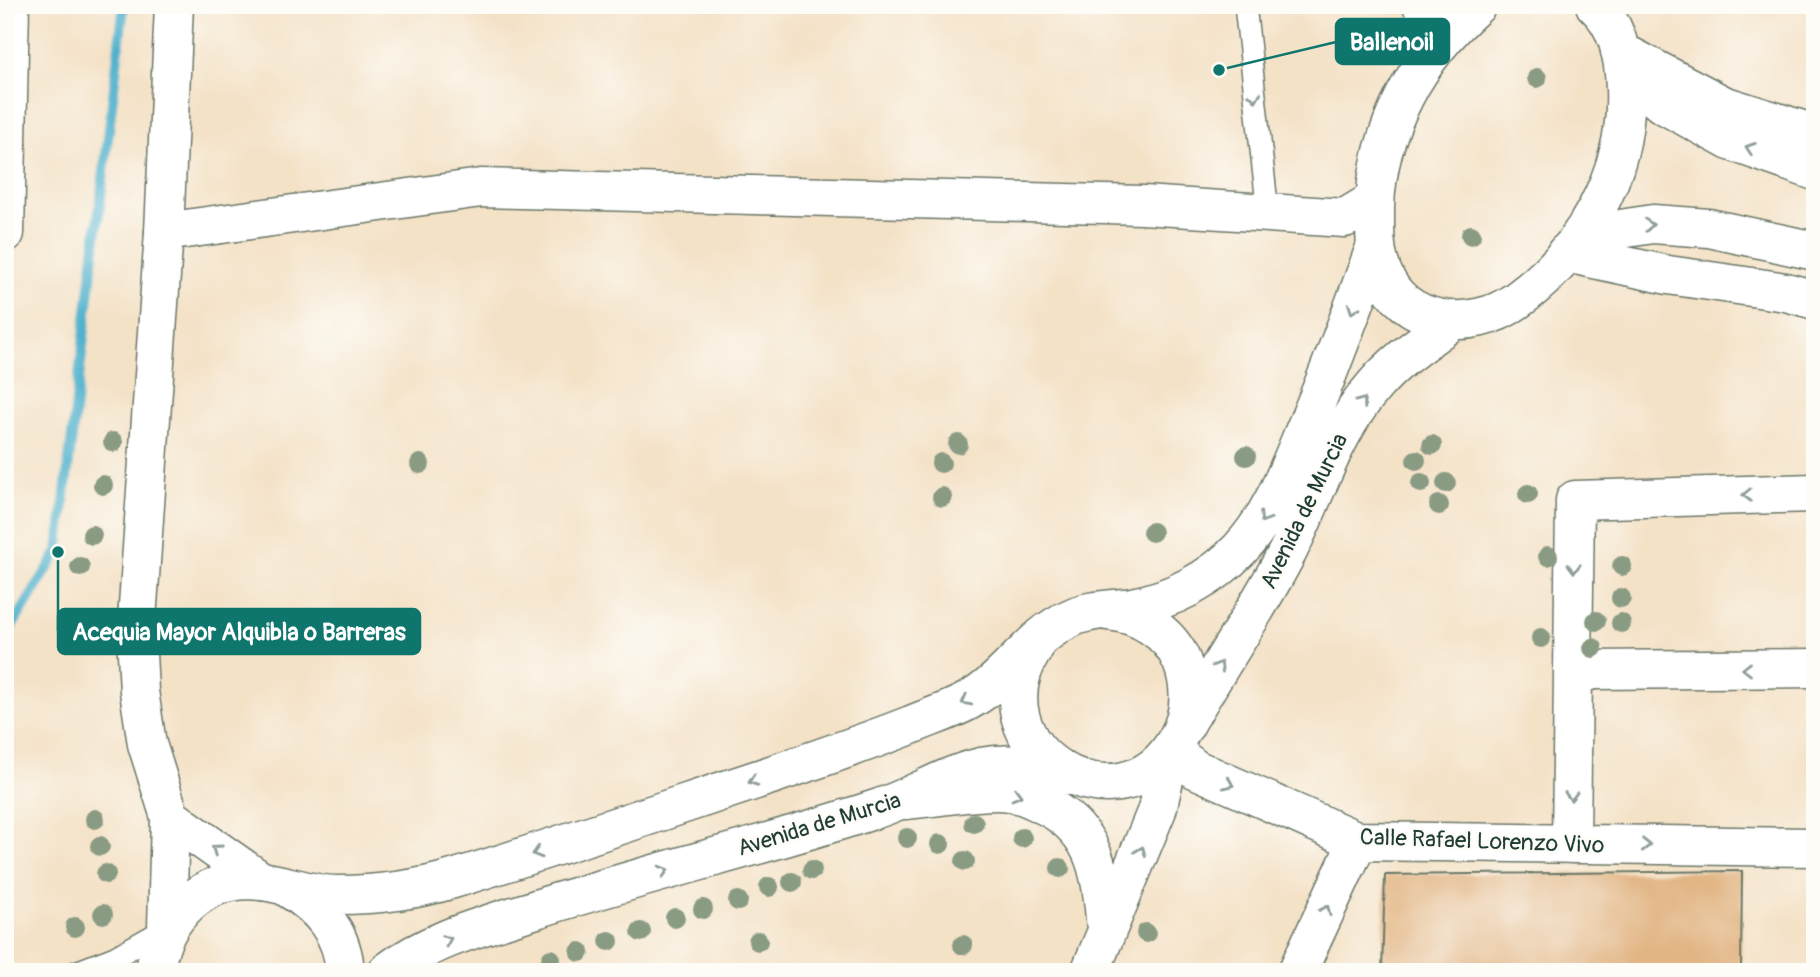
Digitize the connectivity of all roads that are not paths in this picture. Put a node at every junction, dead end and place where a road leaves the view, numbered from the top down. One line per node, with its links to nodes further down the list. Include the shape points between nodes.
1 (10, 5): 14 (main road)
2 (174, 5): 13 (main road)
3 (1245, 5): 12 (lane, one-way to 12)
4 (1422, 5): 7 (main road)
5 (1477, 5): 7 (main road)
6 (1595, 5): 8 (main road, via 1614,31)
7 (1443, 38): 11 (main road, via 1408,88 1395,116)
8 (1622, 62): 9 (main road, via 1723,105); 10 (main road, one-way to 8, via 1730,141 1661,103); 15 (main road, via 1625,108 1617,159 1598,208)
9 (1815, 134)
10 (1815, 171)
11 (1375, 200): 12 (main road, via 1345,218); 16 (main road)
12 (1268, 213): 13 (main road, via 1143,205 481,188)
13 (164, 232): 28 (main road, via 136,634 146,744)
14 (5, 233)
15 (1574, 244): 17 (main road, one-way to 17, via 1653,224 1709,228); 18 (main road, via 1668,275); 19 (main road, via 1514,303 1491,314)
16 (1376, 245): 19 (main road, via 1385,278 1403,301 1435,320); 21 (main road, one-way to 21, via 1330,372 1277,497 1258,527 1237,552 1192,586 1168,598)
17 (1815, 251)
18 (1815, 300)
19 (1452, 321): 25 (main road, Avenida de Murcia, one-way to 19, via 1288,551 1354,413 1394,365)
20 (1815, 493): 24 (main road, one-way to 24, via 1575,500)
21 (1097, 611): 22 (main road, via 1074,616); 25 (main road, via 1142,620 1163,634 1178,653 1187,676 1189,701)
22 (1037, 642): 26 (main road, via 1018,688 1020,715 1029,741 1047,762); 32 (main road, one-way to 32, via 986,690 951,709 853,747 546,850 407,890 333,895)
23 (1815, 668): 24 (main road, one-way to 24, via 1594,670)
24 (1573, 676): 30 (main road, one-way to 30)
25 (1178, 738): 26 (main road, via 1155,766 1135,777 1113,783); 29 (main road, Calle Rafael Lorenzo Vivo, one-way to 29, via 1195,769); 35 (main road, Avenida de Murcia, one-way to 25, via 1157,810)
26 (1069, 776): 27 (main road, Avenida de Murcia, via 1031,765 993,765); 33 (main road, Avenida de Murcia, via 1111,852)
27 (900, 800): 33 (main road, one-way to 33, via 1001,791 1051,808 1073,823 1087,841 1102,883); 38 (main road, Avenida de Murcia, one-way to 27, via 430,947 471,931)
28 (170, 817): 32 (main road, one-way to 28); 34 (main road)
29 (1358, 841): 30 (main road, Calle Rafael Lorenzo Vivo); 39 (main road, one-way to 29)
30 (1571, 844): 31 (main road, Calle Rafael Lorenzo Vivo, one-way to 31)
31 (1815, 847)
32 (274, 884): 34 (main road, via 239,881 198,896 181,910); 37 (main road, via 309,901 327,919 339,943)
33 (1105, 919): 35 (main road, Avenida de Murcia)
34 (154, 955): 36 (lane, via 115,957)
35 (1092, 966)
36 (76, 972)
37 (345, 972)
38 (387, 972)
39 (1297, 972)

